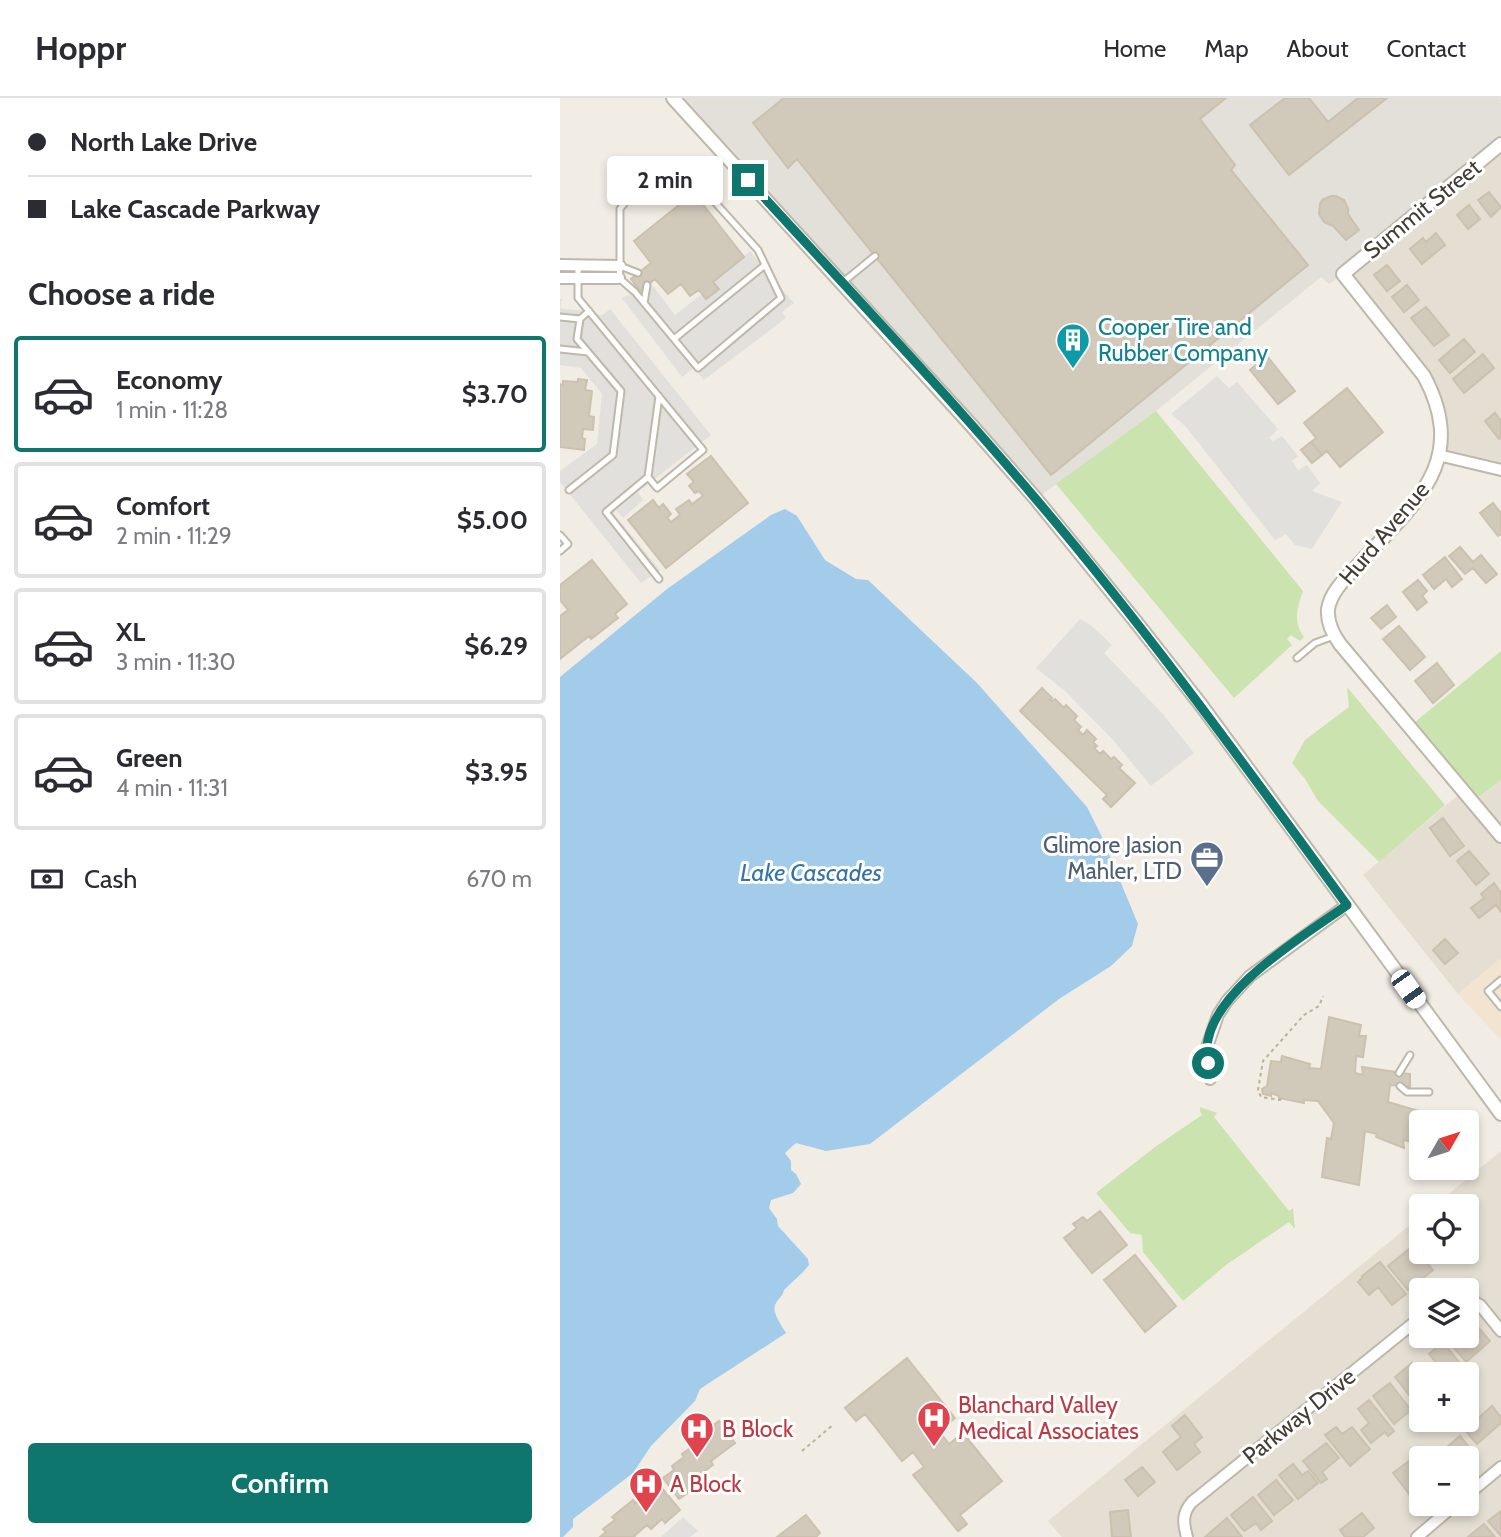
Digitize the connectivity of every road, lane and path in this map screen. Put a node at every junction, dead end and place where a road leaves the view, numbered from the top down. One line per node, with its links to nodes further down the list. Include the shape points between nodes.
1 (673, 98): 12 (street)
2 (1501, 144): 9 (street, Summit Street)
3 (875, 256): 12 (lane)
4 (560, 265): 6 (street)
5 (765, 265): 7 (lane, via 758,250 685,169 668,166 620,209); 18 (lane); 18 (lane, via 781,298 698,368)
6 (578, 266): 7 (street); 11 (lane)
7 (620, 272): 8 (lane); 11 (street); 14 (lane)
8 (638, 273)
9 (1343, 274): 22 (street, Hurd Avenue, via 1433,391 1441,431)
10 (560, 278): 11 (street)
11 (578, 278): 15 (lane, via 578,298)
12 (842, 283): 32 (street, via 1036,499 1136,622)
13 (647, 285): 14 (lane)
14 (644, 303): 18 (lane)
15 (589, 311): 17 (lane); 21 (lane)
16 (560, 317): 17 (lane)
17 (579, 319): 20 (lane, via 577,339)
18 (674, 340)
19 (560, 349): 20 (lane)
20 (589, 352): 25 (lane, via 621,391 613,455)
21 (659, 396): 24 (lane); 24 (lane, via 703,450 657,488)
22 (1438, 455): 23 (street); 29 (street, Hurd Avenue, via 1422,494 1340,585 1328,612)
23 (1501, 470)
24 (648, 477): 28 (lane, via 606,513)
25 (569, 491)
26 (560, 535): 27 (lane, via 568,544)
27 (560, 551)
28 (659, 579)
29 (1334, 636): 30 (lane, via 1315,643); 31 (street)
30 (1297, 658)
31 (1501, 836)
32 (1347, 905): 38 (street, via 1250,976 1227,1000 1207,1047); 42 (street)
33 (1501, 980): 35 (lane, via 1488,991)
34 (1323, 996): 41 (path, via 1319,1006 1304,1015 1263,1061 1261,1097)
35 (1501, 1007)
36 (1410, 1055): 37 (lane)
37 (1399, 1073)
38 (1210, 1079)
39 (1400, 1086): 40 (lane, via 1407,1092)
40 (1429, 1092)
41 (1281, 1099)
42 (1501, 1114)
43 (1479, 1304): 45 (street)
44 (1409, 1327): 51 (street, Parkway Drive, via 1192,1502 1184,1519)
45 (1501, 1331)
46 (834, 1424): 47 (path)
47 (802, 1451)
48 (1501, 1467): 49 (street)
49 (1479, 1485)
50 (1442, 1516): 52 (street)
51 (1187, 1537)
52 (1417, 1537)

